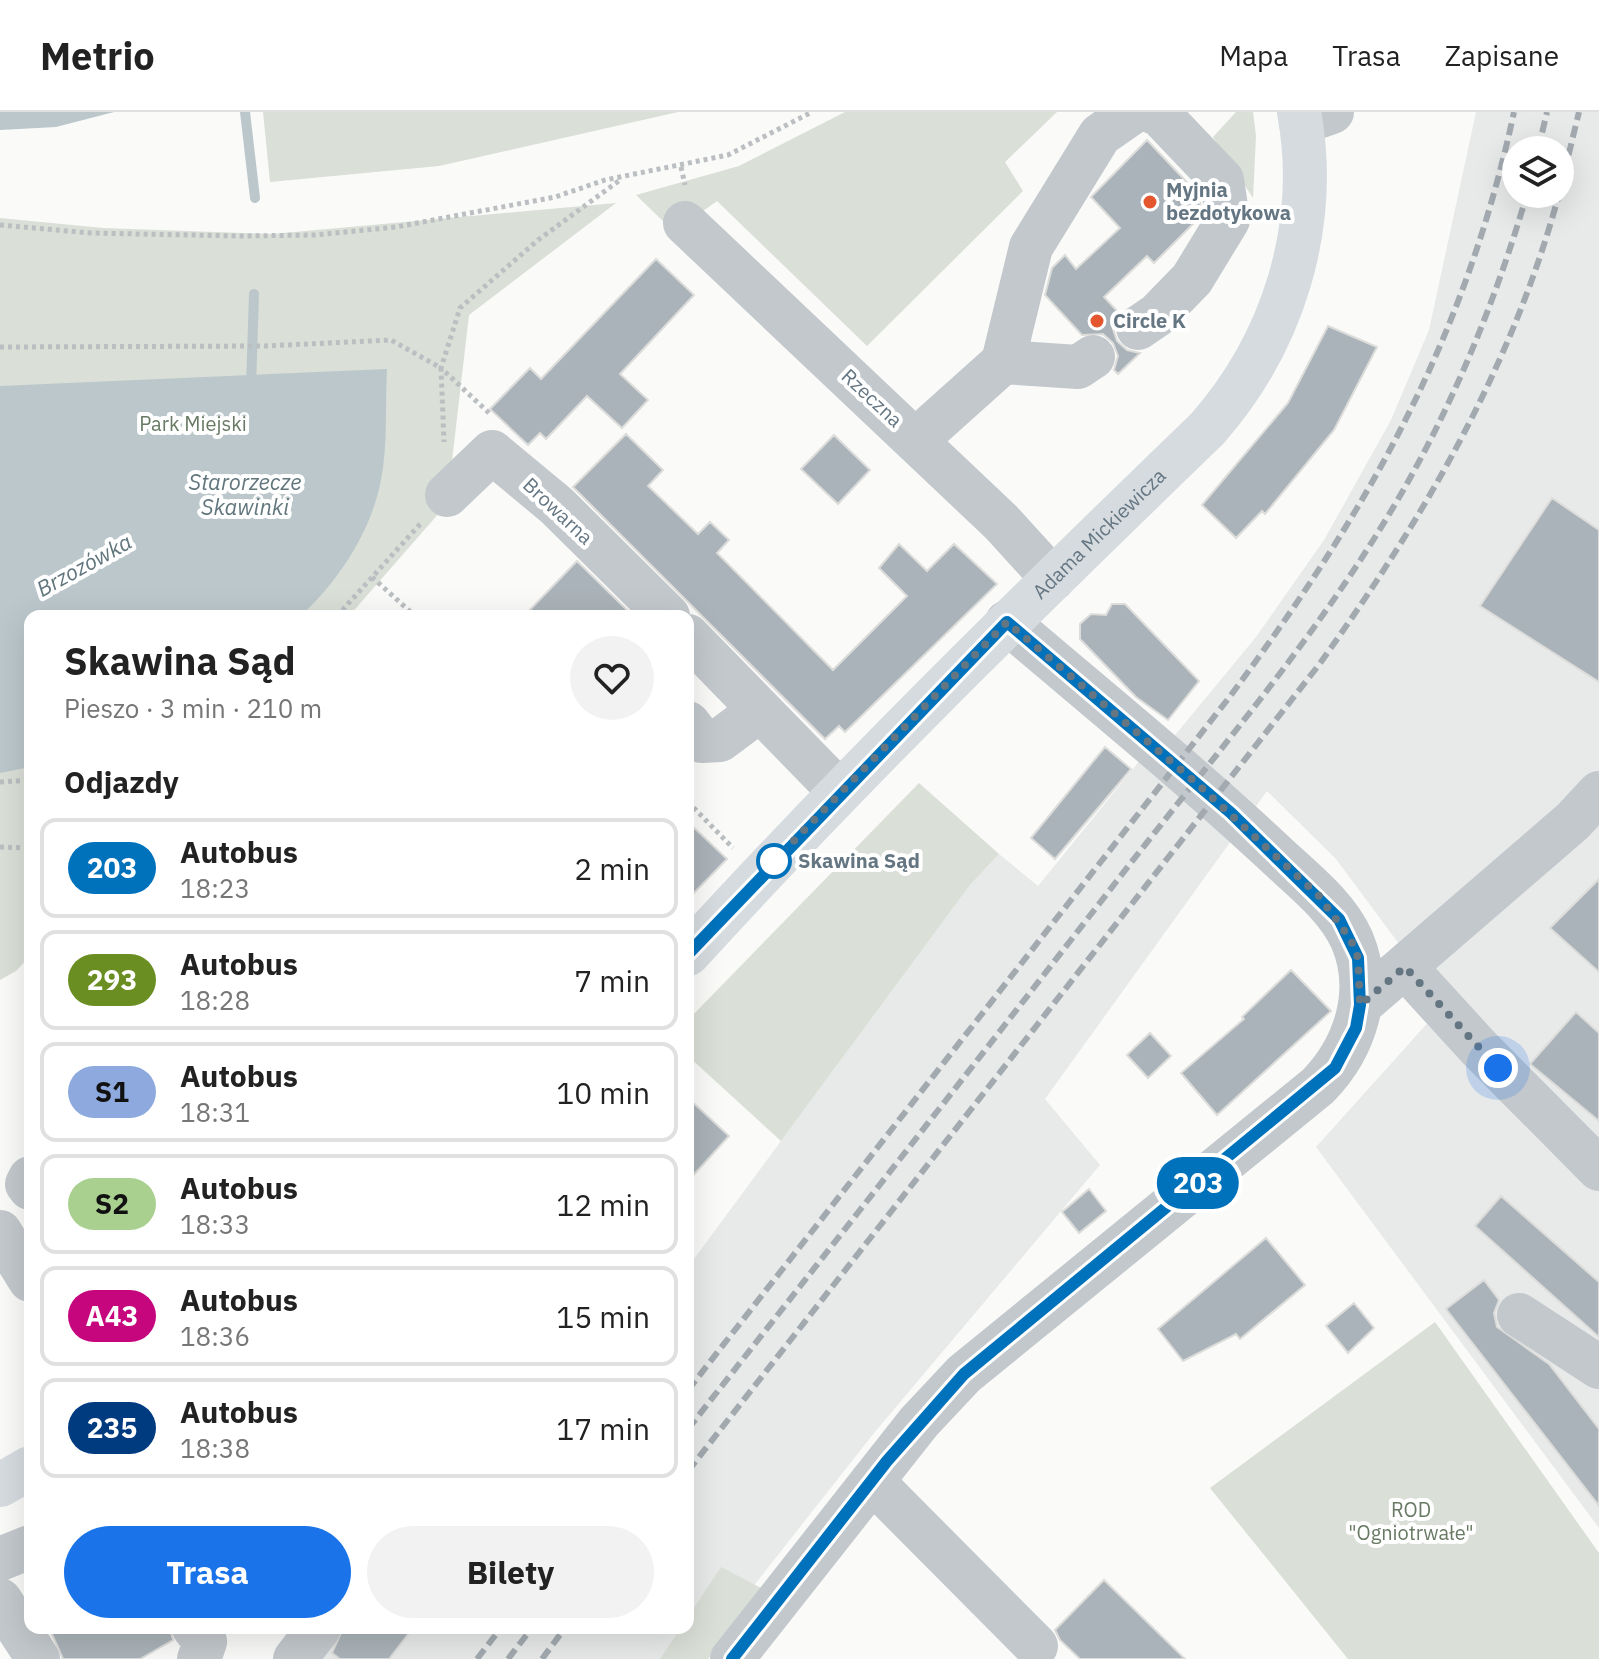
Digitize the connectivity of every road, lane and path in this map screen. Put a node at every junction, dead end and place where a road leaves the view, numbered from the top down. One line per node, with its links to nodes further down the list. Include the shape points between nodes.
1 (812, 112): 5 (path, via 728,155)
2 (1133, 112): 11 (street, via 1100,135 1031,247)
3 (1153, 112): 8 (street, via 1222,180 1228,220 1192,279)
4 (1310, 116): 17 (main road, Adama Mickiewicza, via 1299,238 1281,309 1261,355 1207,429)
5 (620, 179): 7 (path, via 499,209 315,235 90,233); 12 (path, via 460,308)
6 (685, 223): 13 (street, Rzeczna)
7 (0, 225)
8 (1138, 328)
9 (0, 347): 12 (path, via 391,340)
10 (1093, 357): 11 (street, via 1078,367)
11 (1003, 362): 13 (street)
12 (441, 368): 14 (path, via 492,416); 15 (path)
13 (916, 440): 17 (street, Rzeczna)
14 (492, 452): 15 (street); 20 (street, Browarna, via 557,506)
15 (447, 495): 16 (path)
16 (372, 577): 18 (path); 19 (path)
17 (1053, 579): 21 (main road, Adama Mickiewicza)
18 (342, 610)
19 (408, 610)
20 (662, 610)
21 (1007, 622): 27 (main road, Adama Mickiewicza); 35 (street, via 1319,896 1358,958)
22 (694, 642): 23 (street)
23 (760, 710): 24 (street, via 720,740 702,741); 27 (street)
24 (694, 731)
25 (24, 780): 26 (path)
26 (0, 782)
27 (840, 792): 33 (main road, Adama Mickiewicza)
28 (1599, 793): 34 (street)
29 (694, 808): 32 (path)
30 (0, 847): 31 (path)
31 (24, 848)
32 (742, 857)
33 (694, 948)
34 (1405, 967): 35 (street); 36 (street)
35 (1360, 1005): 42 (street, via 1347,1048 1318,1086 984,1355 940,1398)
36 (1599, 1169)
37 (0, 1232): 38 (street)
38 (24, 1270)
39 (1519, 1315): 40 (street)
40 (1599, 1367)
41 (24, 1471): 43 (main road)
42 (872, 1481): 49 (street); 53 (street)
43 (0, 1485)
44 (24, 1549): 45 (street)
45 (0, 1559)
46 (0, 1600): 50 (street)
47 (199, 1634): 51 (street, via 205,1642)
48 (314, 1634): 52 (street)
49 (1037, 1655)
50 (38, 1659)
51 (199, 1659)
52 (295, 1659)
53 (732, 1659)

